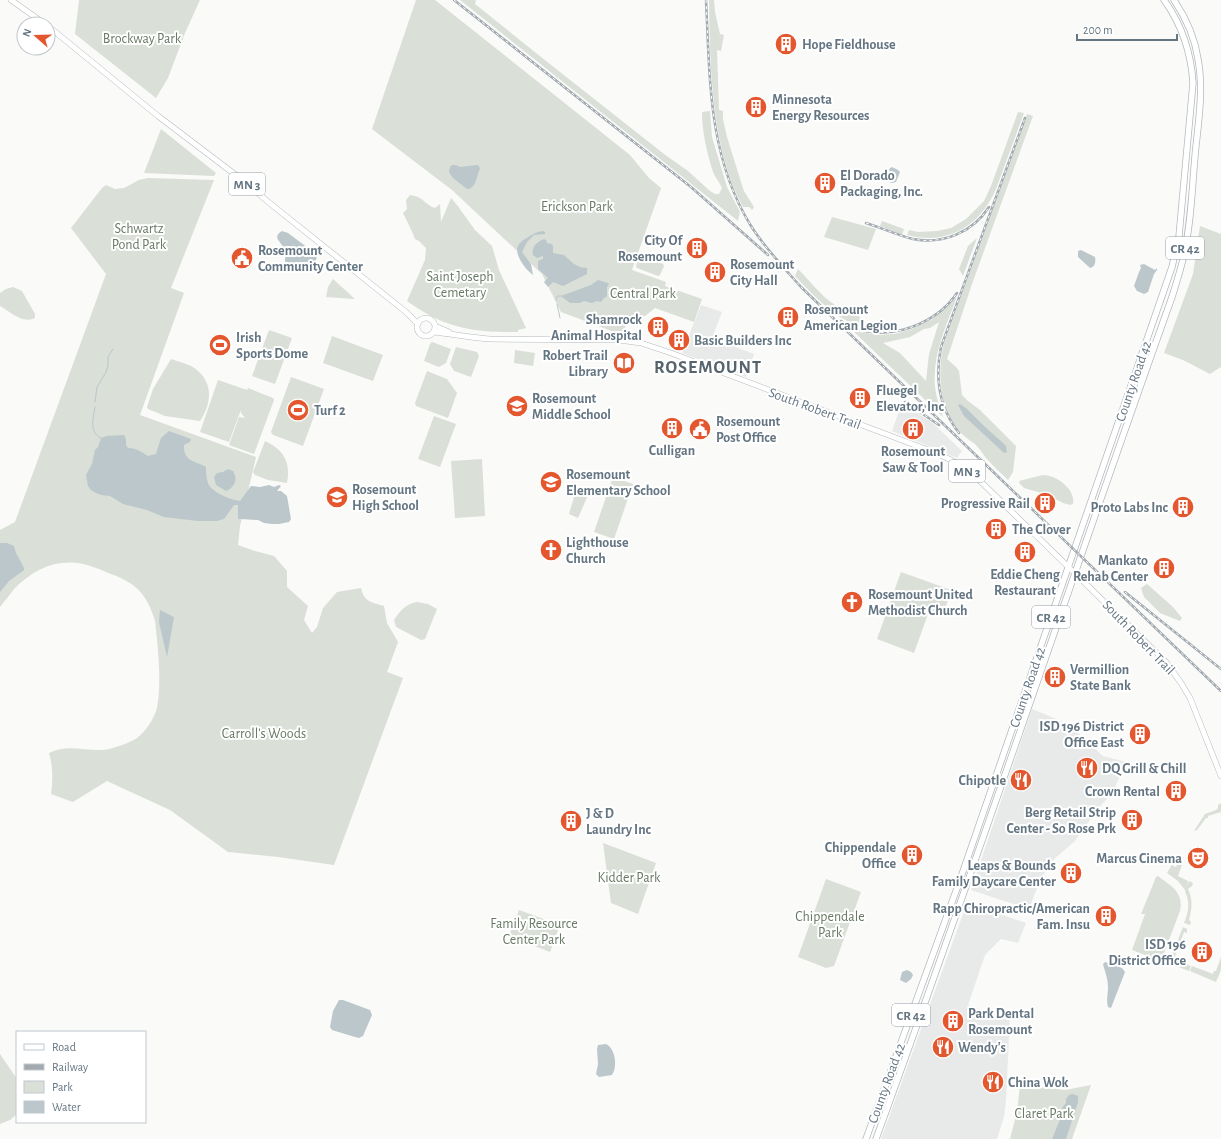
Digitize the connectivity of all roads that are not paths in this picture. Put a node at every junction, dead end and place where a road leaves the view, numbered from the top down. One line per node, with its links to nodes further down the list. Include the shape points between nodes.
1 (11, 0): 4 (main road)
2 (1164, 0): 12 (highway, County Road 42 / CR 42, via 1185,39 1191,60 1193,83 1178,242 1164,294)
3 (1174, 0): 13 (highway, County Road 42 / CR 42, via 1193,39 1201,82 1185,248 1172,297)
4 (34, 16)
5 (56, 33): 6 (main road, MN 3)
6 (406, 312): 7 (main road); 8 (main road)
7 (422, 318): 8 (main road); 9 (main road, via 430,318)
8 (418, 324): 10 (main road, via 420,334 430,335)
9 (435, 326): 10 (main road); 11 (main road)
10 (434, 332): 11 (main road)
11 (452, 334): 12 (main road, South Robert Trail / MN 3, via 490,339 611,340 641,343 844,418 936,453 974,475)
12 (1068, 566): 13 (main road, MN 3); 14 (highway, County Road 42 / CR 42)
13 (1074, 572): 15 (main road, South Robert Trail / MN 3, via 1162,658 1176,675 1190,698); 16 (highway, County Road 42 / CR 42)
14 (1012, 728): 16 (highway, via 994,787); 17 (highway, County Road 42 / CR 42)
15 (1221, 776)
16 (997, 799): 18 (highway, County Road 42 / CR 42)
17 (909, 1020): 18 (highway, via 911,1028 894,1074); 19 (highway, County Road 42 / CR 42)
18 (898, 1080): 20 (highway, County Road 42 / CR 42)
19 (866, 1139)
20 (876, 1139)

